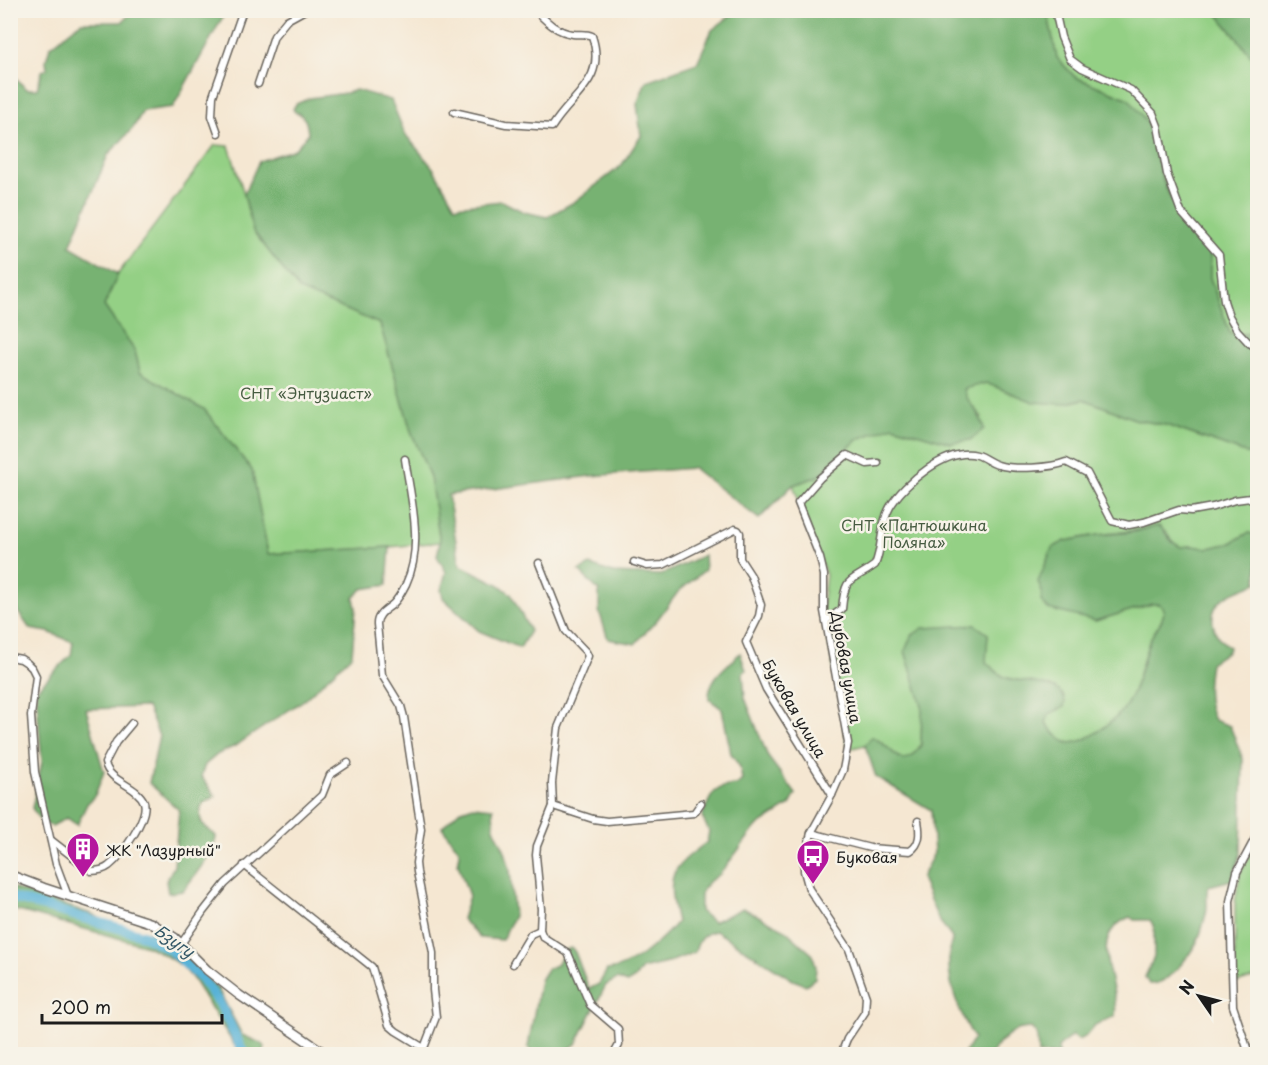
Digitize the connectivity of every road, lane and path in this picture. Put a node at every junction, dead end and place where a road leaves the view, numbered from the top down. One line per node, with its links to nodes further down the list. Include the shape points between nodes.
1 (243, 10): 7 (street, via 213,96 212,116)
2 (305, 10): 5 (street, via 287,20 274,36)
3 (535, 10): 6 (street, via 555,28 592,36 596,64 588,85 552,127 506,124)
4 (1055, 10): 8 (street, via 1060,37 1070,59 1131,90 1153,113 1167,174 1181,212 1219,255 1229,316 1237,330)
5 (258, 84)
6 (454, 112)
7 (218, 134)
8 (1257, 348)
9 (405, 459): 31 (street, via 415,557 406,585 378,617 377,624 382,675 404,717 421,829 416,863 433,953 436,1017)
10 (878, 463): 14 (street, Дубовая улица, via 867,464 846,455 798,503 820,558)
11 (1257, 497): 14 (street, Дубовая улица, via 1179,510 1129,525 1112,521 1087,473 1066,462 1016,468 996,465 976,455 952,457 916,477 900,492 885,518 874,564 848,582 842,609)
12 (634, 562): 18 (street, Буковая улица, via 663,565 738,530 740,559 761,605 746,642 766,689)
13 (539, 563): 20 (street, via 566,632 588,656 558,728)
14 (827, 620): 18 (street, Дубовая улица, via 848,743 843,770)
15 (12, 656): 24 (street, via 27,663 36,676 32,754)
16 (132, 723): 24 (street, via 105,764 145,806 134,833 112,863 96,871 84,867)
17 (348, 763): 25 (street, via 330,775 322,795)
18 (832, 795): 22 (street)
19 (701, 803): 20 (street, via 694,813 607,821)
20 (553, 806): 28 (street, via 536,855)
21 (918, 821): 22 (street, via 918,842 910,851 870,848)
22 (811, 832): 34 (street, via 804,863 806,882 849,949 866,997 865,1012)
23 (1257, 833): 35 (street, via 1237,872 1230,901 1233,1006)
24 (51, 840): 27 (street)
25 (244, 865): 29 (street, via 217,893); 31 (street, via 372,966 389,1025)
26 (10, 875): 27 (street)
27 (68, 896): 29 (street, via 151,923)
28 (540, 930): 30 (street, via 531,934); 33 (street, via 543,937 568,953 590,1005 618,1029 620,1038)
29 (182, 944): 32 (street, via 239,995)
30 (513, 964)
31 (424, 1051)
32 (326, 1054)
33 (615, 1054)
34 (841, 1054)
35 (1249, 1054)

